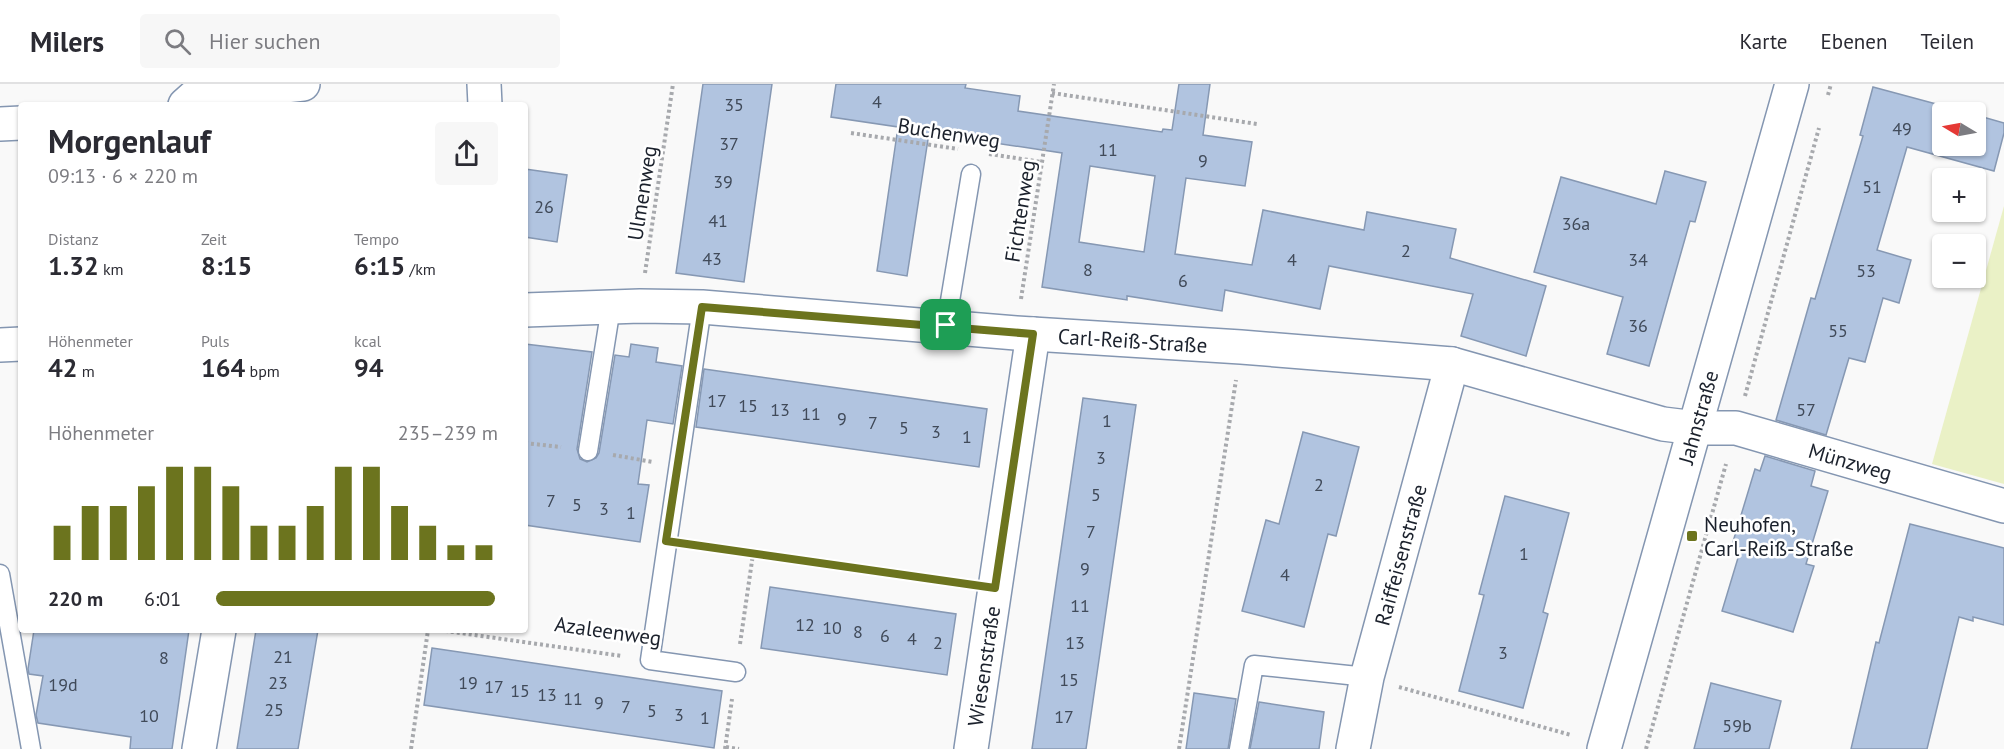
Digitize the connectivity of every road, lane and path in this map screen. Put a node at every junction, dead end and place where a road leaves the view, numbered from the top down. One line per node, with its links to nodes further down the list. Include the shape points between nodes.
1 (303, 84): 9 (street, via 195,96)
2 (484, 84): 10 (street)
3 (674, 84): 20 (path, Ulmenweg)
4 (1054, 84): 7 (path, Fichtenweg)
5 (1792, 84): 29 (street, Jahnstraße)
6 (1831, 84): 8 (path)
7 (1052, 93): 14 (path); 18 (path, Fichtenweg)
8 (1828, 95)
9 (188, 102)
10 (485, 102)
11 (1822, 118): 30 (path)
12 (18, 123): 13 (street)
13 (0, 124)
14 (1257, 124)
15 (851, 133): 16 (path, Buchenweg)
16 (963, 150)
17 (986, 153): 18 (path, Buchenweg)
18 (1042, 162): 24 (path, Fichtenweg)
19 (971, 174): 23 (lane)
20 (626, 307): 21 (street, Carl-Reiß-Straße); 22 (street, Carl-Reiß-Straße); 31 (lane)
21 (702, 307): 23 (street, Carl-Reiß-Straße); 33 (lane)
22 (528, 310)
23 (946, 325): 24 (street, Carl-Reiß-Straße)
24 (1025, 333): 27 (street, Carl-Reiß-Straße); 35 (street, Wiesenstraße)
25 (18, 344): 26 (street)
26 (0, 345)
27 (1241, 347): 28 (street, Carl-Reiß-Straße); 49 (path)
28 (1452, 364): 29 (street, Carl-Reiß-Straße, via 1663,424); 41 (street, Raiffeisenstraße)
29 (1696, 428): 30 (street, Münzweg); 43 (street, Jahnstraße)
30 (1736, 428): 32 (street, Münzweg); 52 (path)
31 (588, 451)
32 (2004, 506)
33 (666, 541): 35 (path); 39 (lane)
34 (0, 574): 44 (lane)
35 (995, 588): 48 (street, Wiesenstraße)
36 (218, 633): 45 (street)
37 (428, 633): 46 (path)
38 (460, 633): 39 (path, Azaleenweg)
39 (650, 660): 40 (lane, Azaleenweg)
40 (736, 672)
41 (1367, 677): 43 (path); 50 (lane, via 1254,665); 51 (street, Raiffeisenstraße)
42 (726, 747): 47 (path)
43 (1605, 747)
44 (31, 749)
45 (199, 749)
46 (411, 749)
47 (739, 749)
48 (971, 749)
49 (1179, 749)
50 (1239, 749)
51 (1353, 749)
52 (1646, 749)

